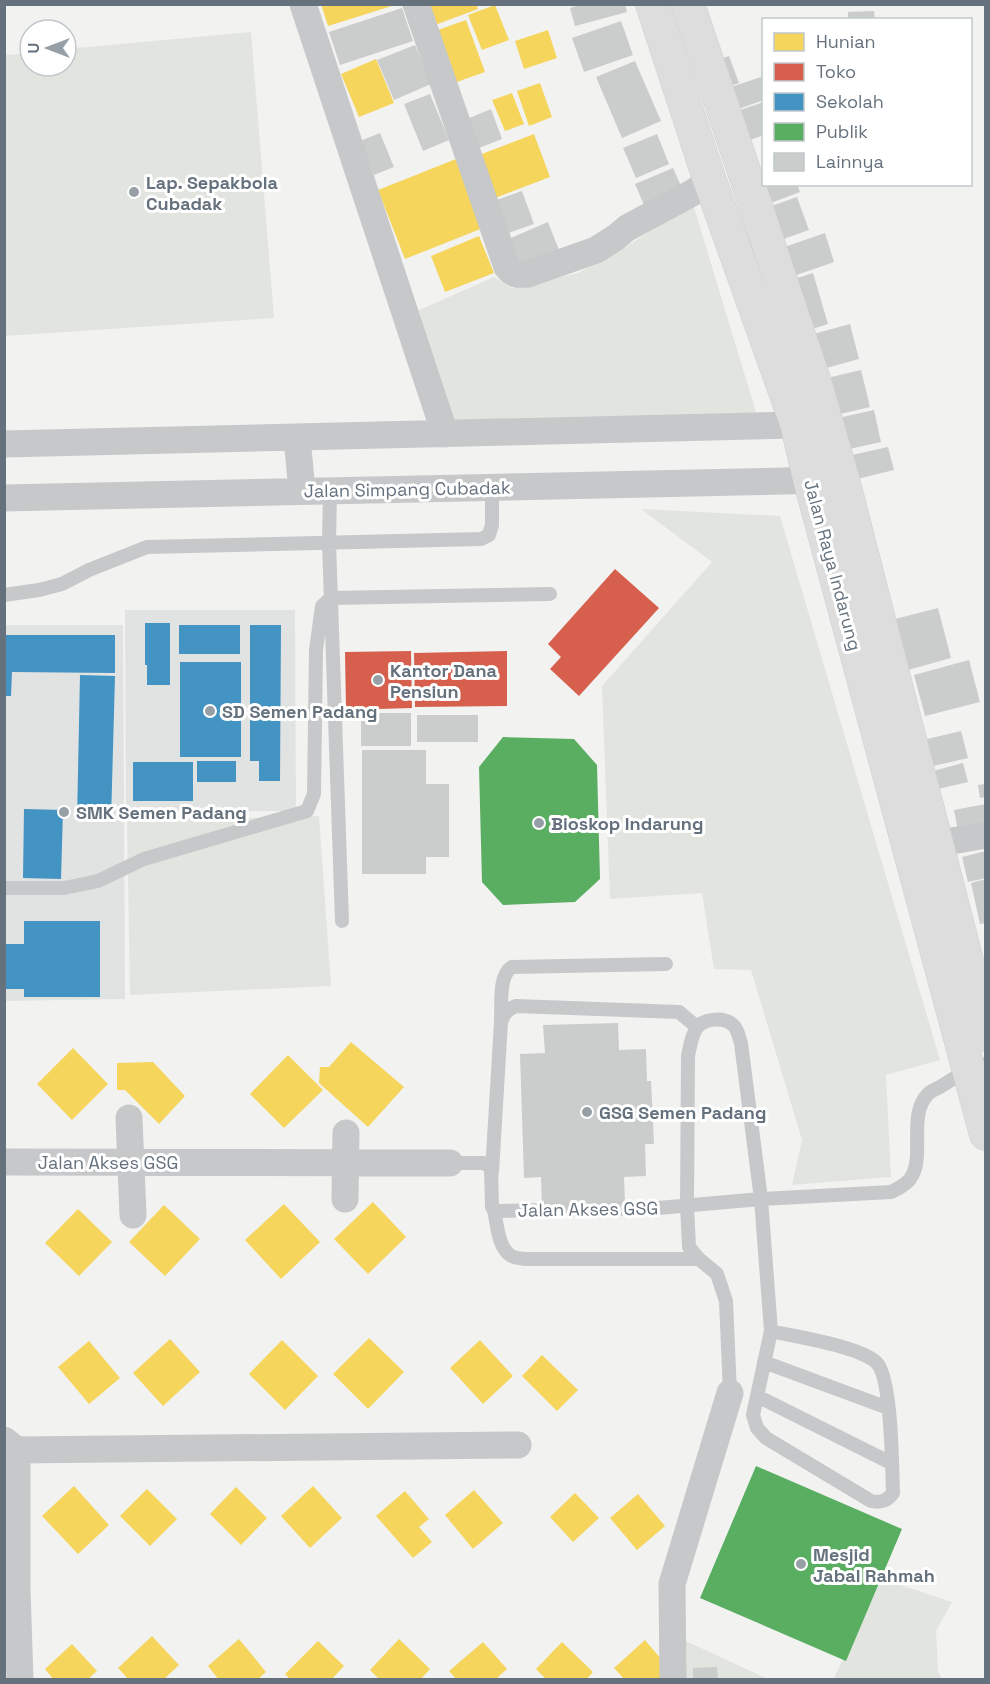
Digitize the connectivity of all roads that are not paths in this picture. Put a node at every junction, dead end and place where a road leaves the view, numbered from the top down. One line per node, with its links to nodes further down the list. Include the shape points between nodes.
1 (303, 4): 7 (street)
2 (416, 4): 5 (street, via 511,273 528,274 596,250)
3 (652, 4): 5 (highway, Jalan Raya Indarung)
4 (688, 4): 9 (highway, Jalan Raya Indarung)
5 (710, 181): 6 (highway, Jalan Raya Indarung)
6 (797, 425): 7 (street); 9 (street); 12 (highway, Jalan Raya Indarung)
7 (445, 434): 8 (street)
8 (297, 438): 10 (street); 15 (street)
9 (830, 438): 11 (highway, Jalan Raya Indarung)
10 (4, 444)
11 (843, 480): 12 (street, Jalan Simpang Cubadak); 22 (highway, Jalan Raya Indarung)
12 (810, 481): 13 (street, Jalan Simpang Cubadak); 29 (highway, Jalan Raya Indarung)
13 (492, 487): 14 (street, Jalan Simpang Cubadak); 17 (lane, via 492,525 489,535 481,539)
14 (330, 490): 15 (street, Jalan Simpang Cubadak); 17 (lane)
15 (302, 491): 16 (street, Jalan Simpang Cubadak)
16 (4, 498)
17 (329, 543): 19 (lane, via 147,548 62,584); 20 (lane)
18 (550, 594): 20 (lane)
19 (4, 595)
20 (331, 598): 23 (lane, via 322,606 316,650 314,794 307,811 144,859 98,881 64,888); 24 (lane)
21 (986, 836): 22 (street)
22 (935, 844): 28 (highway, Jalan Raya Indarung)
23 (4, 888)
24 (342, 921)
25 (666, 964): 26 (lane, via 512,967 503,977)
26 (501, 1022): 27 (lane, via 508,1009 516,1006 679,1012); 37 (lane)
27 (697, 1027): 39 (lane, via 721,1019 736,1028); 40 (lane, via 688,1056)
28 (986, 1035)
29 (977, 1066): 32 (highway, Jalan Raya Indarung); 39 (lane, Jalan Akses GSG, via 928,1094 922,1103 916,1167 902,1186 891,1192)
30 (129, 1118): 35 (street)
31 (346, 1133): 34 (street)
32 (986, 1134)
33 (4, 1162): 35 (street, Jalan Akses GSG)
34 (345, 1162): 35 (street, Jalan Akses GSG); 36 (street, Jalan Akses GSG); 38 (street)
35 (130, 1163): 42 (street)
36 (450, 1163): 37 (lane, Jalan Akses GSG, via 483,1163)
37 (492, 1172): 41 (lane, Jalan Akses GSG)
38 (345, 1199)
39 (761, 1199): 40 (lane, Jalan Akses GSG); 44 (lane)
40 (687, 1205): 41 (lane, Jalan Akses GSG); 43 (lane, via 689,1247)
41 (494, 1210): 43 (lane, via 502,1245 513,1257)
42 (133, 1215)
43 (699, 1259): 46 (lane, via 717,1274 726,1301)
44 (771, 1331): 45 (lane); 48 (lane, via 849,1349 872,1359 883,1374)
45 (764, 1362): 47 (lane); 48 (lane)
46 (730, 1393): 53 (street, via 672,1584)
47 (757, 1396): 51 (lane); 51 (lane, via 753,1415 766,1438 871,1501 883,1501 893,1493)
48 (888, 1408): 51 (lane)
49 (11, 1445): 50 (street); 52 (street)
50 (518, 1445)
51 (891, 1463)
52 (20, 1680)
53 (673, 1680)

